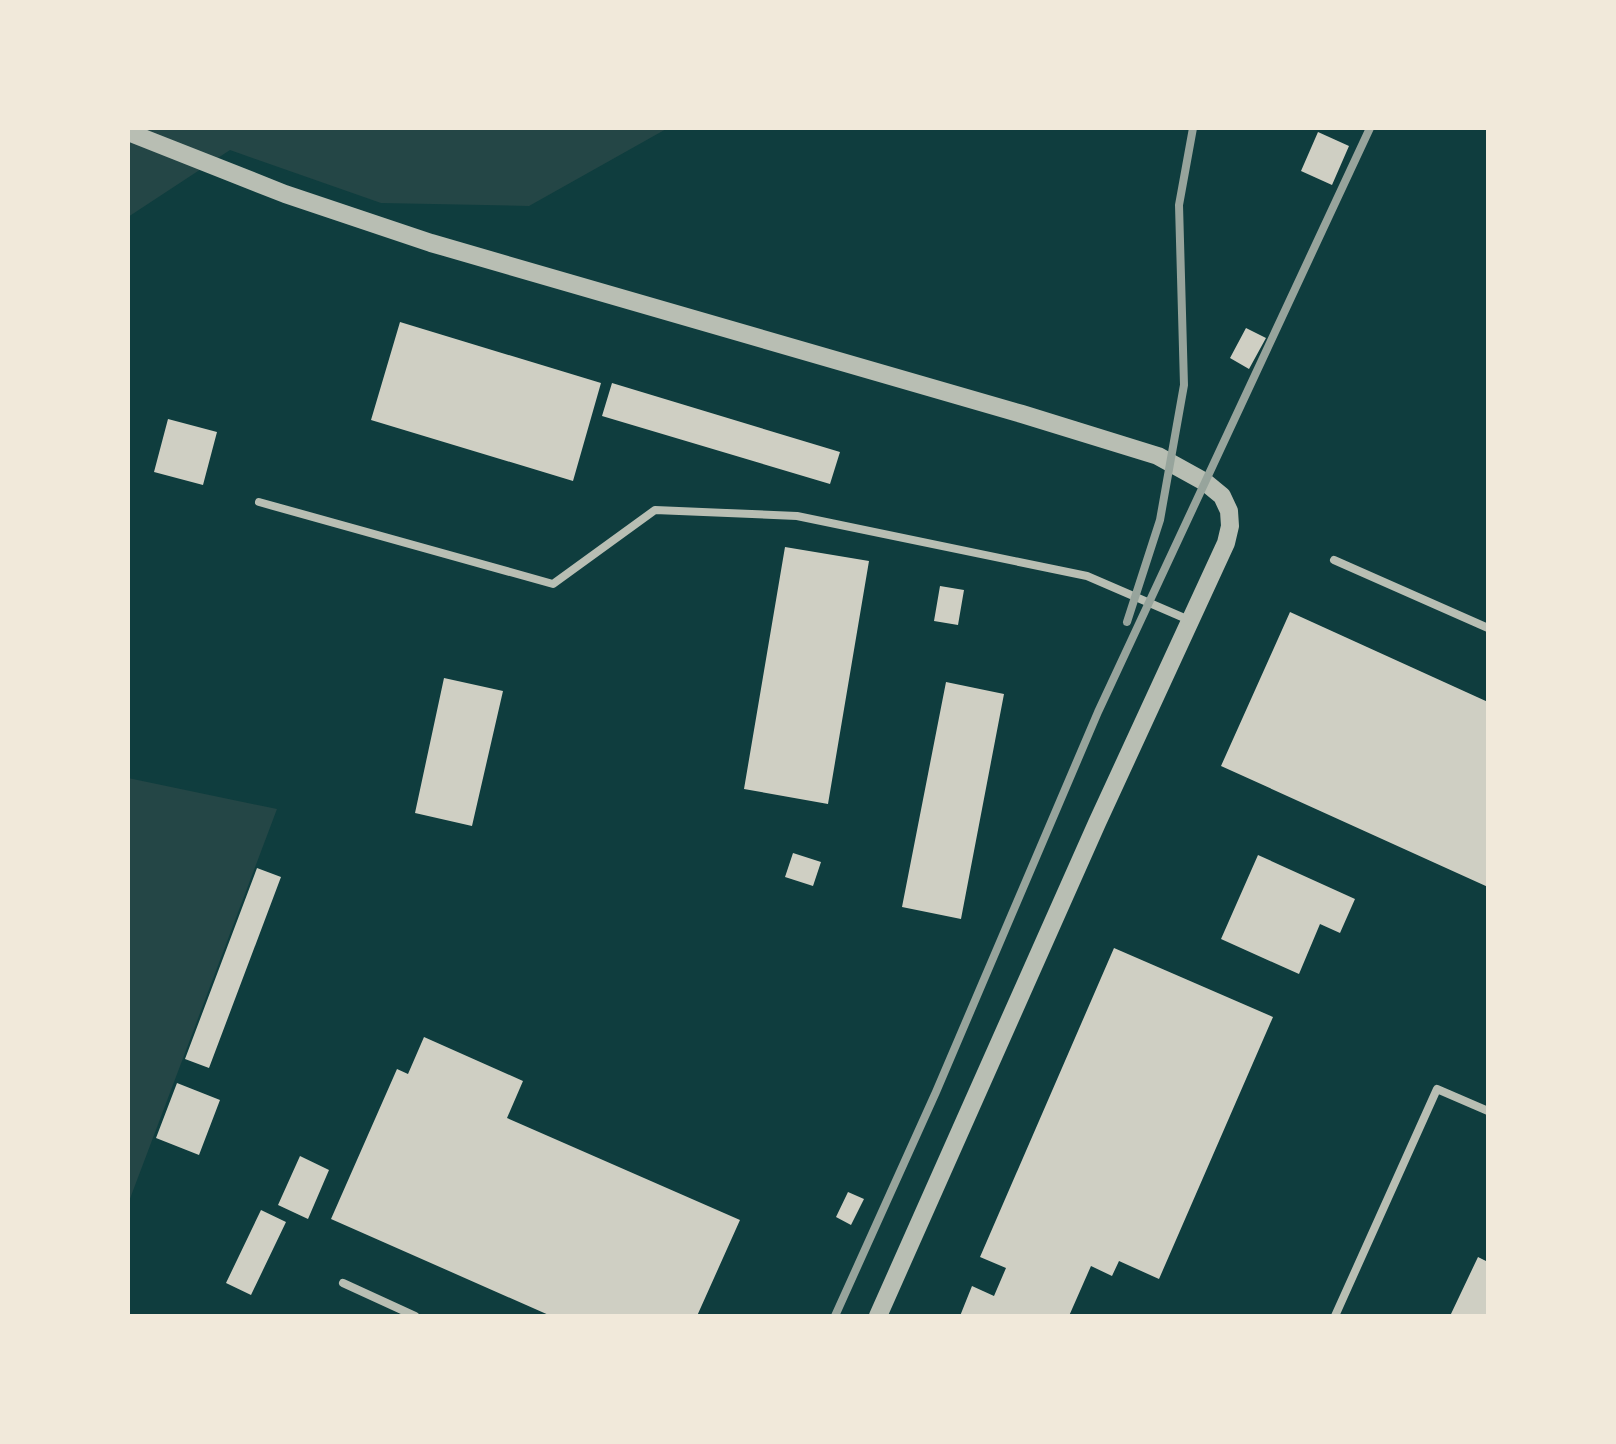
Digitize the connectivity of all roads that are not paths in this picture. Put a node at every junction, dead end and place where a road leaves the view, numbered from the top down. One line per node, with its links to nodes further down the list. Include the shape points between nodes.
1 (128, 132): 4 (street, via 431,244 1158,456 1211,486 1229,512 1226,543)
2 (259, 502): 4 (lane, via 553,584 655,510 796,516 1087,576)
3 (1334, 560): 5 (lane)
4 (1189, 620): 9 (street)
5 (1488, 628)
6 (1488, 1112): 10 (lane, via 1437,1089)
7 (343, 1283): 8 (lane)
8 (414, 1316)
9 (878, 1316)
10 (1335, 1316)

